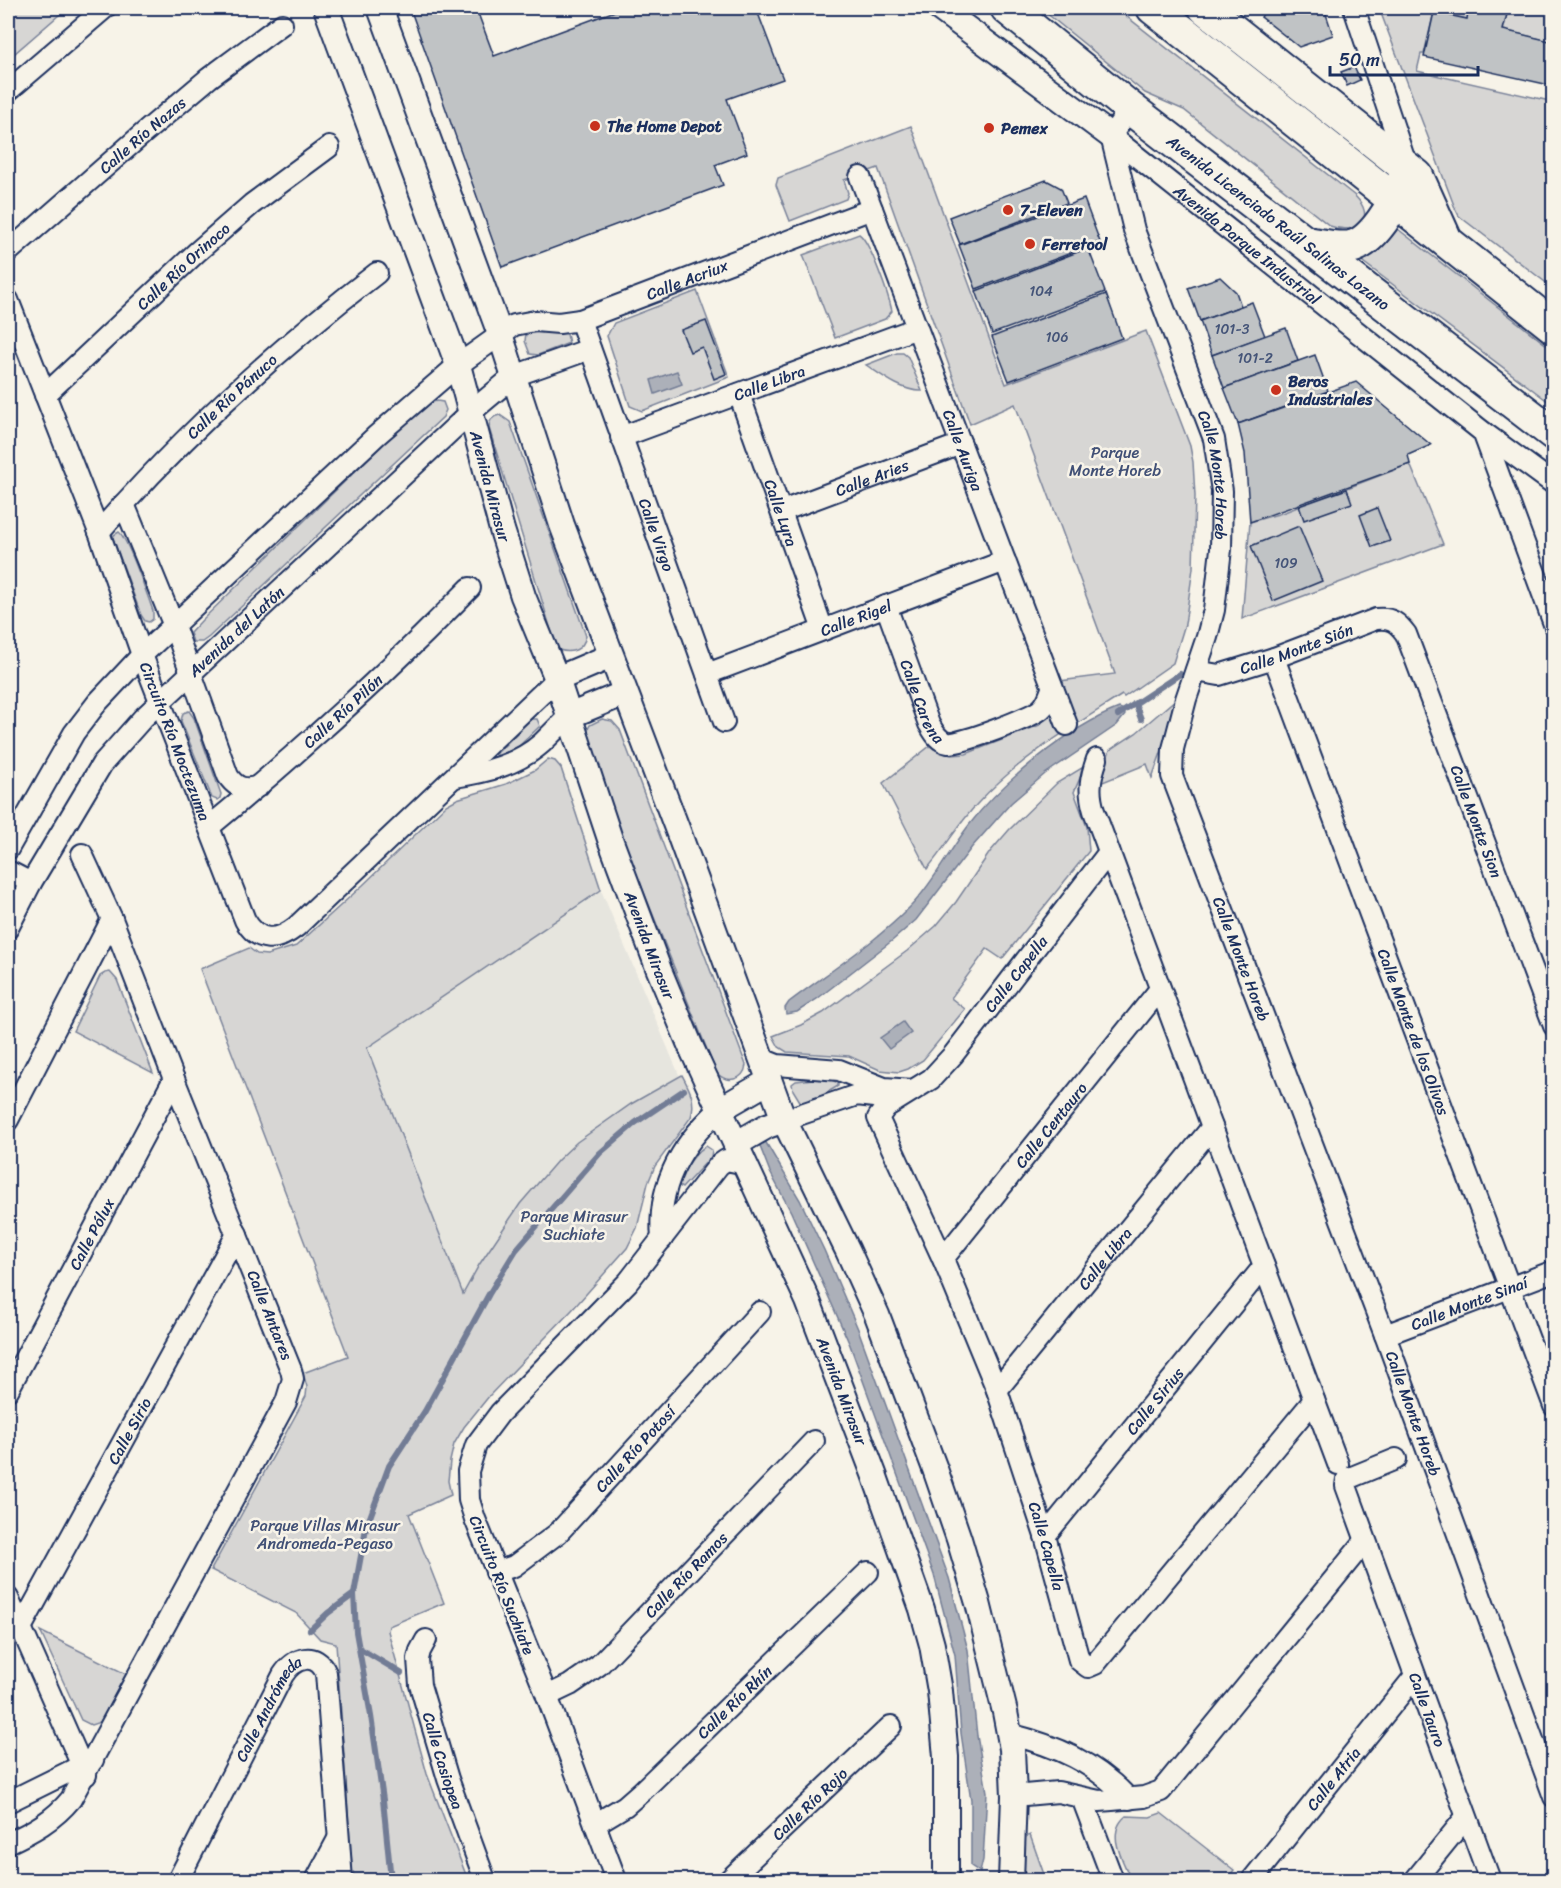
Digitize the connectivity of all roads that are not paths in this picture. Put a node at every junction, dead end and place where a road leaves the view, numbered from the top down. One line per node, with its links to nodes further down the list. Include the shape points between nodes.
1 (105, 8): 10 (street)
2 (326, 8): 28 (street, Avenida Mirasur)
3 (380, 8): 26 (street)
4 (939, 8): 12 (street, Avenida Parque Industrial)
5 (1007, 8): 11 (main road, Avenida Licenciado Raúl Salinas Lozano)
6 (1154, 8): 16 (main road)
7 (1205, 8): 14 (main road)
8 (1354, 8): 14 (street)
9 (282, 24): 20 (street, Calle Río Nazas, via 182,101)
10 (8, 91)
11 (1130, 108): 12 (street); 19 (main road, Avenida Licenciado Raúl Salinas Lozano)
12 (1111, 136): 33 (street, Avenida Parque Industrial); 51 (street, Calle Monte Horeb, via 1134,230 1202,403 1218,463 1222,491 1221,555 1214,610)
13 (329, 147): 31 (street, Calle Río Orinoco, via 252,204 197,252)
14 (1407, 168): 16 (main road); 18 (main road, via 1417,176)
15 (860, 177): 17 (street, Calle Auriga)
16 (1396, 200): 18 (main road); 19 (main road, via 1363,242 1353,247)
17 (872, 209): 23 (street, Calle Acriux); 25 (street, Calle Auriga)
18 (1445, 240): 24 (main road)
19 (1306, 242): 34 (main road, Avenida Licenciado Raúl Salinas Lozano)
20 (8, 252)
21 (376, 273): 38 (street, Calle Río Pánuco, via 244,382)
22 (8, 300): 31 (street, Circuito Río Moctezuma)
23 (580, 320): 26 (street, Calle Acriux, via 535,321 514,325); 27 (street, Calle Virgo)
24 (1552, 324)
25 (917, 328): 30 (street, Calle Libra); 36 (street, Calle Auriga)
26 (500, 334): 28 (street); 29 (street)
27 (590, 349): 29 (street); 35 (street, Calle Virgo)
28 (458, 365): 32 (street, Avenida Mirasur); 46 (street, via 377,435)
29 (514, 376): 32 (street, Avenida del Latón); 49 (street, via 562,525)
30 (739, 394): 35 (street, Calle Libra); 39 (street, Calle Lyra)
31 (45, 395): 40 (street, Circuito Río Moctezuma)
32 (471, 412): 52 (street, Avenida del Latón); 54 (street, Avenida Mirasur, via 523,596)
33 (1483, 432): 37 (street, Avenida Parque Industrial); 45 (street)
34 (1554, 434)
35 (621, 437): 53 (street, Calle Virgo)
36 (961, 444): 39 (street, Calle Aries); 41 (street, Calle Auriga)
37 (1554, 484)
38 (124, 504): 40 (street, Calle Río Pánuco); 46 (street)
39 (782, 511): 47 (street, Calle Lyra)
40 (99, 532): 48 (street, Circuito Río Moctezuma)
41 (1005, 561): 43 (street, Calle Rigel); 55 (street, Calle Auriga)
42 (470, 588): 63 (street, Calle Río Pilón, via 367,690)
43 (886, 606): 47 (street, Calle Rigel); 55 (street, Calle Carena, via 929,723 946,743 956,743 1033,715)
44 (1394, 621): 50 (street, Calle Monte Sión, via 1376,619); 73 (street, Calle Monte Sion, via 1406,634)
45 (1554, 624)
46 (174, 626): 48 (street); 52 (street)
47 (823, 630): 53 (street, Calle Rigel)
48 (142, 656): 57 (street, Circuito Río Moctezuma); 65 (street, via 74,733)
49 (611, 656): 54 (street); 56 (street)
50 (1274, 658): 51 (street, Calle Monte Sión, via 1219,675); 94 (street, Calle Monte de los Olivos)
51 (1196, 671): 96 (street, Calle Monte Horeb, via 1173,748 1174,783)
52 (192, 673): 57 (street, Avenida del Latón); 63 (street, via 228,776 240,788)
53 (706, 674): 59 (street, Calle Virgo)
54 (557, 679): 58 (street, Avenida Mirasur); 62 (street, Circuito Río Moctezuma)
55 (1052, 689): 60 (street, Calle Auriga)
56 (625, 693): 58 (street); 74 (street)
57 (160, 703): 64 (street, Circuito Río Moctezuma); 69 (street, Avenida del Latón, via 102,764)
58 (569, 716): 62 (street, via 542,743 515,760 493,770); 81 (street, Avenida Mirasur, via 659,970)
59 (724, 722)
60 (1067, 725)
61 (1097, 759): 66 (street, via 1089,791)
62 (455, 777): 64 (street, Circuito Río Moctezuma, via 296,927 276,937 263,937 249,927)
63 (259, 786): 64 (street, Calle Río Pilón)
64 (209, 827)
65 (8, 849)
66 (1109, 852): 72 (street); 78 (street, Calle Capella, via 953,1055)
67 (82, 854): 70 (street, Calle Antares)
68 (8, 871): 69 (street)
69 (31, 883): 71 (street, Avenida del Latón)
70 (112, 919): 76 (street, Calle Antares); 82 (street)
71 (8, 928)
72 (1160, 989): 84 (street); 91 (street, Calle Centauro)
73 (1554, 1026)
74 (760, 1056): 75 (street, via 777,1065); 77 (street)
75 (798, 1067): 77 (street); 78 (street, via 839,1071 884,1088)
76 (174, 1078): 89 (street, Calle Antares); 97 (street, Calle Pólux)
77 (769, 1081): 81 (street); 83 (street)
78 (916, 1090): 79 (street, Calle Capella)
79 (891, 1103): 80 (street, via 857,1095); 91 (street, Calle Capella, via 879,1115 880,1125)
80 (822, 1107): 83 (street); 86 (street, via 801,1126)
81 (719, 1110): 85 (street, Avenida Mirasur); 90 (street, via 695,1134 671,1171 661,1211)
82 (8, 1120)
83 (784, 1120): 85 (street); 86 (street)
84 (1212, 1128): 92 (street); 98 (street, Calle Libra)
85 (736, 1144): 87 (street, Circuito Río Suchiate); 88 (street, Avenida Mirasur)
86 (795, 1144): 114 (street, via 878,1315 935,1469 978,1603)
87 (719, 1165): 88 (street, via 726,1160); 90 (street, Circuito Río Suchiate)
88 (746, 1166): 131 (street, Avenida Mirasur, via 808,1300 922,1609 940,1691 945,1746)
89 (237, 1234): 109 (street, Calle Sirio); 115 (street, Calle Antares, via 291,1370 290,1391)
90 (662, 1239): 106 (street, Circuito Río Suchiate, via 628,1282 500,1413 476,1444 468,1471 469,1500)
91 (943, 1259): 98 (street, Calle Capella)
92 (1264, 1266): 99 (street); 104 (street, Calle Sirius)
93 (1554, 1270): 94 (street, Calle Monte Sinaí)
94 (1509, 1287): 96 (street, Calle Monte Sinaí); 100 (street, Calle Monte de los Olivos)
95 (760, 1312): 106 (street, Calle Río Potosí, via 558,1533 514,1566)
96 (1384, 1335): 117 (street, Calle Monte Horeb)
97 (8, 1390)
98 (997, 1390): 104 (street, Calle Capella)
99 (1314, 1400): 103 (street); 104 (street, Calle Capella, via 1095,1664 1088,1667 1079,1660)
100 (1554, 1406)
101 (814, 1441): 112 (street, Calle Río Ramos, via 599,1665)
102 (1396, 1459): 105 (street, Calle Tauro, via 1345,1482)
103 (1338, 1464)
104 (1045, 1536)
105 (1365, 1540): 111 (street, Calle Tauro); 119 (street, via 1165,1787 1155,1794)
106 (496, 1572): 112 (street, Circuito Río Suchiate)
107 (868, 1572): 122 (street, Calle Río Rhín, via 641,1792)
108 (8, 1598): 109 (street)
109 (21, 1628): 115 (street)
110 (426, 1640): 128 (street, Calle Casiopea, via 418,1659 420,1685 448,1779)
111 (1415, 1676): 121 (street, Calle Tauro); 134 (street, Calle Atria)
112 (547, 1696): 122 (street, Circuito Río Suchiate)
113 (891, 1726): 130 (street, Calle Río Rojo)
114 (1010, 1741): 116 (street); 119 (street, via 1043,1743 1099,1771)
115 (87, 1767): 120 (street); 124 (street, Calle Antares, via 71,1800 61,1811)
116 (1014, 1796): 118 (street, via 1058,1792); 132 (street)
117 (1554, 1797)
118 (1082, 1798): 119 (street); 133 (street)
119 (1129, 1799)
120 (8, 1802)
121 (1467, 1817): 135 (street); 136 (street, Calle Tauro)
122 (595, 1824): 129 (street, Circuito Río Suchiate)
123 (338, 1839): 125 (street, Calle Andrómeda, via 326,1673 317,1661 300,1660 293,1662 283,1675); 126 (street); 127 (street, Calle Andrómeda)
124 (8, 1843)
125 (178, 1881)
126 (316, 1881)
127 (342, 1881)
128 (485, 1881)
129 (616, 1881)
130 (729, 1881)
131 (946, 1881)
132 (1011, 1881)
133 (1113, 1881)
134 (1252, 1881)
135 (1415, 1881)
136 (1490, 1881)

